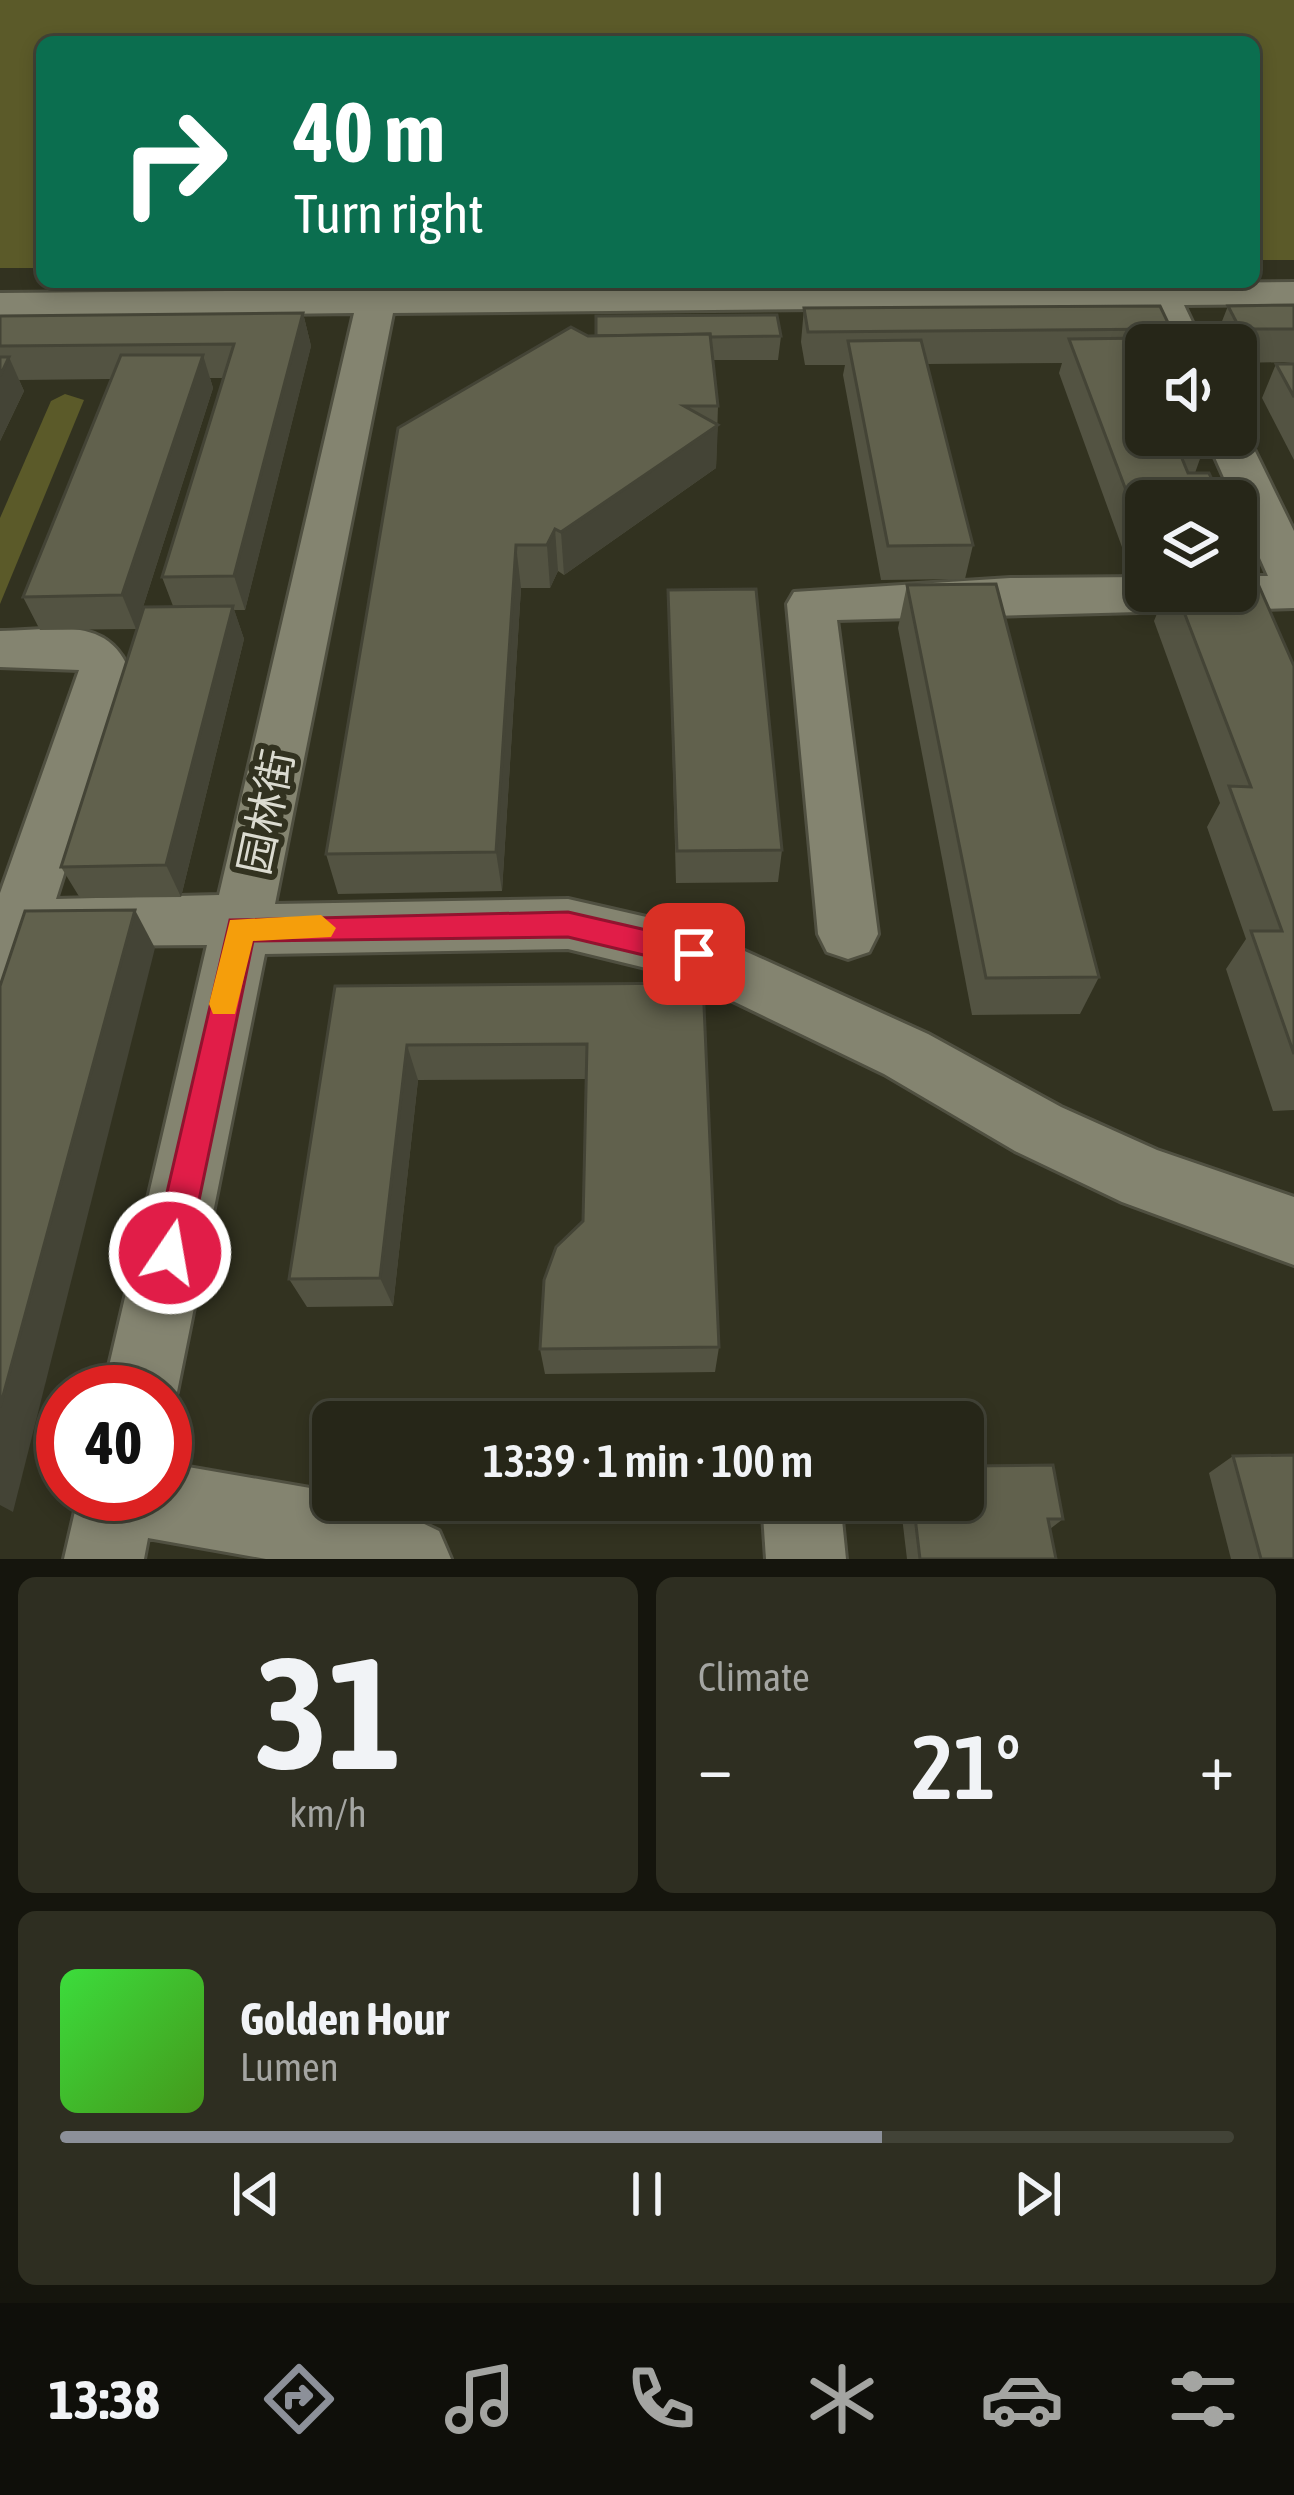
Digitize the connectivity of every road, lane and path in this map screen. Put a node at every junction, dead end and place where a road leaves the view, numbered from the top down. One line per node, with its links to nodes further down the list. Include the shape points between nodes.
1 (1294, 293): 2 (street)
2 (1159, 294): 3 (street); 5 (street)
3 (376, 302): 4 (street); 11 (street, 园林街)
4 (0, 305)
5 (1173, 324)
6 (1236, 456): 7 (street)
7 (1294, 580)
8 (1294, 592): 12 (street, via 812,604)
9 (0, 649): 10 (street, via 87,648 104,670)
10 (10, 921): 11 (street); 13 (street)
11 (242, 924): 14 (street, via 568,925 694,954 1146,1179); 15 (street, 园林街)
12 (848, 934)
13 (0, 979)
14 (1294, 1231)
15 (146, 1365)
16 (192, 1507): 20 (street, via 370,1538)
17 (112, 1521): 19 (street)
18 (803, 1521): 21 (street)
19 (104, 1559)
20 (411, 1559)
21 (806, 1559)

